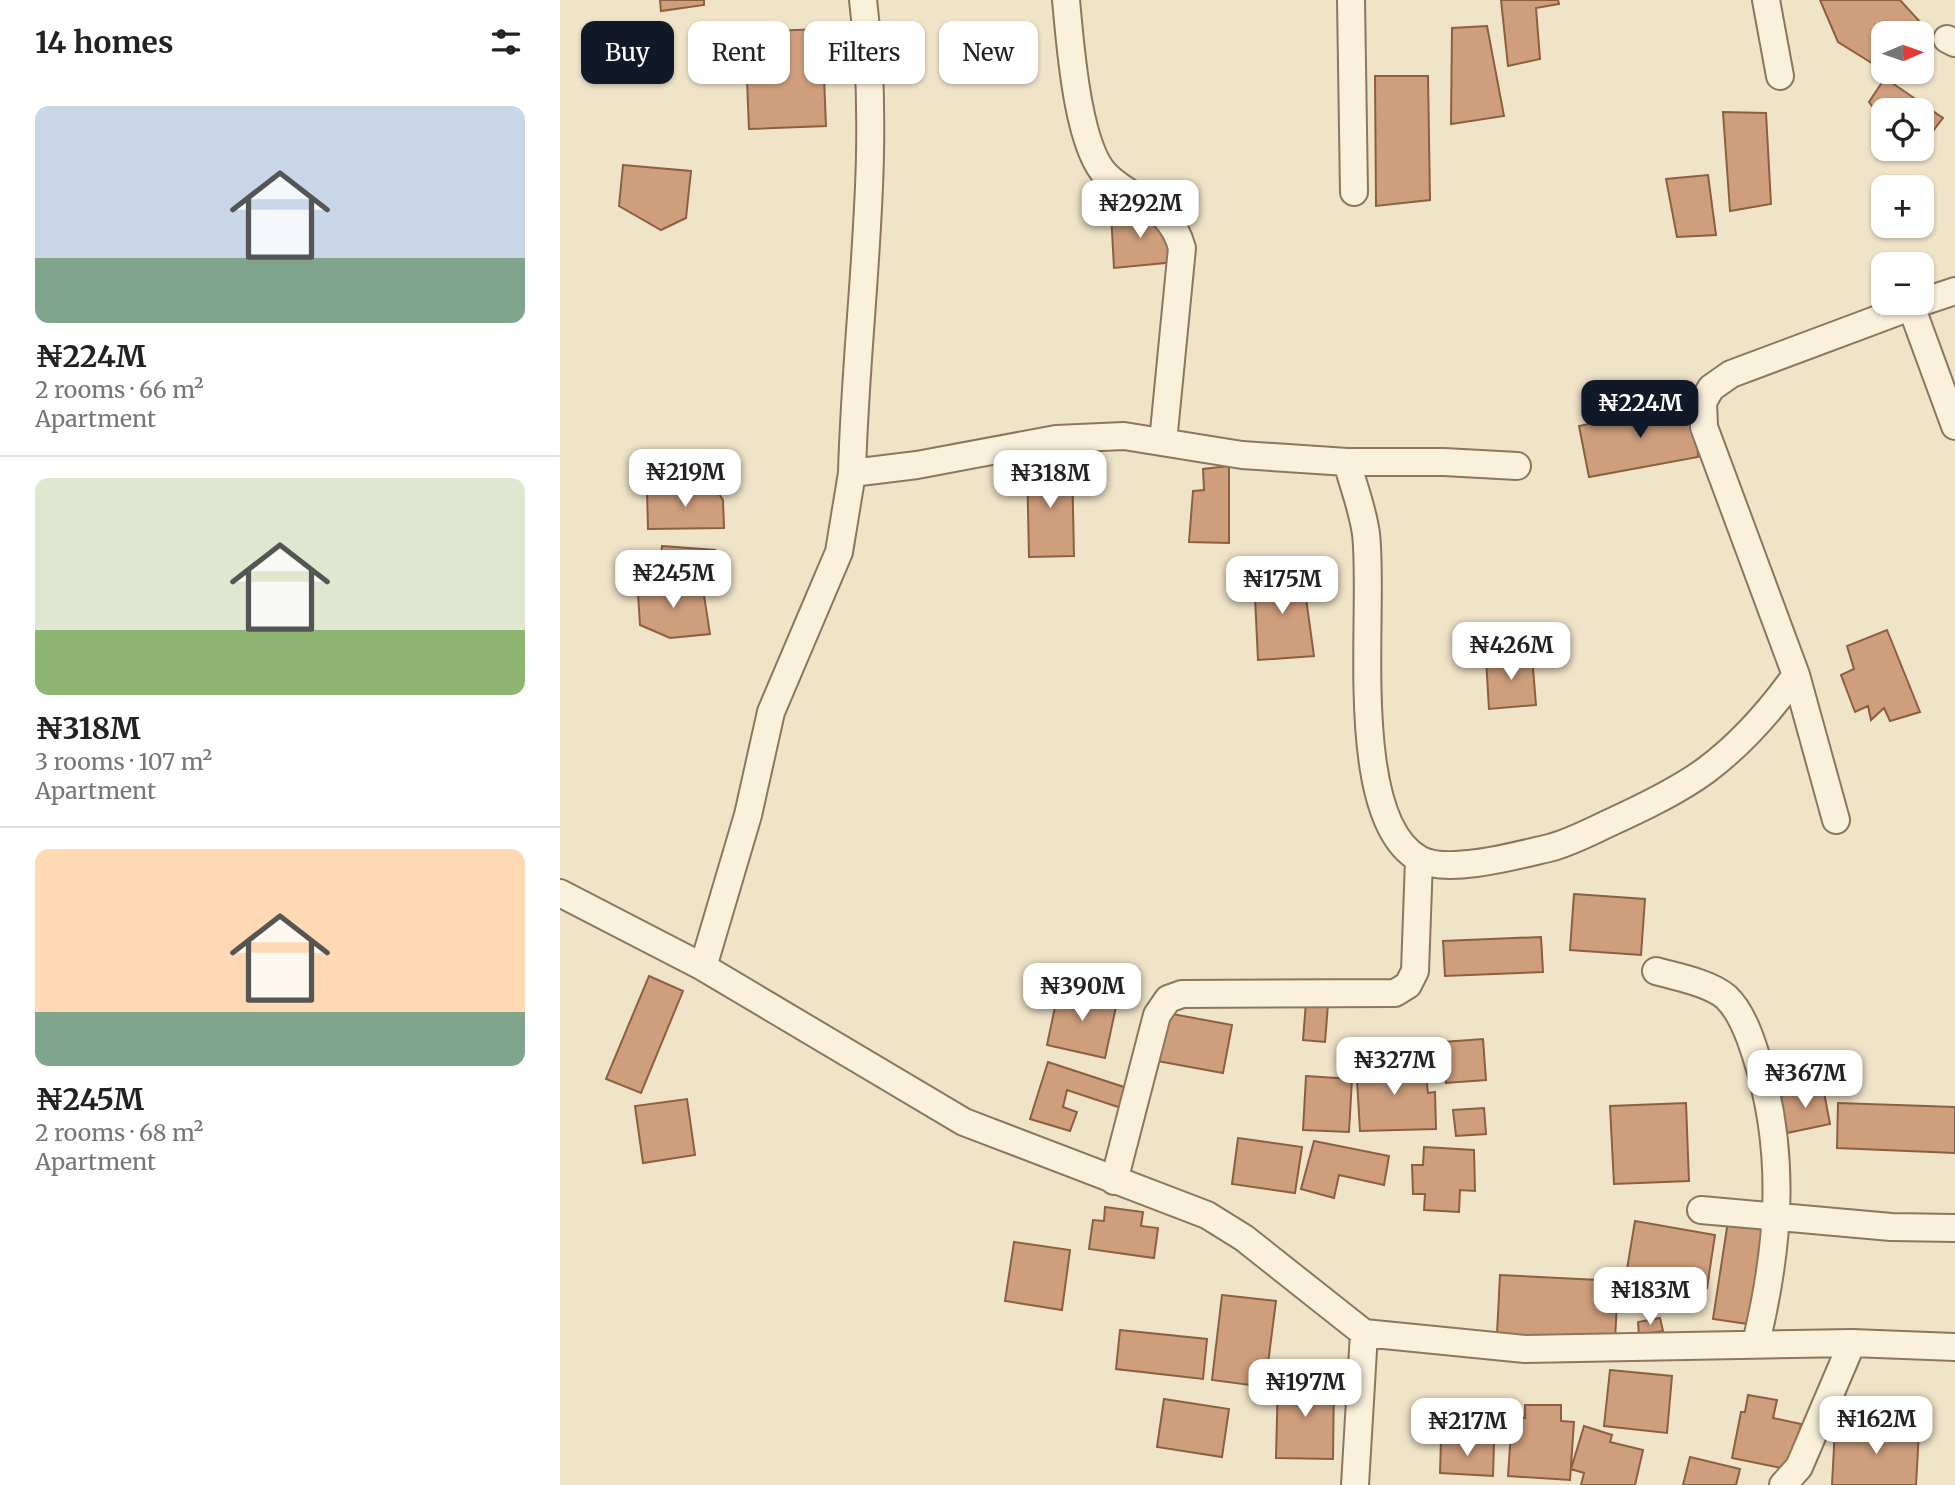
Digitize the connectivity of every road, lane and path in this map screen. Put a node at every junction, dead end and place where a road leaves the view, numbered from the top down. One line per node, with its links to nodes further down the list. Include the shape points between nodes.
1 (863, 0): 15 (street, via 869,69 870,214)
2 (1066, 0): 12 (street, via 1075,87 1088,139 1105,175 1168,217 1182,248)
3 (1351, 0): 6 (street)
4 (1766, 0): 5 (street)
5 (1780, 76)
6 (1354, 192)
7 (1955, 291): 8 (street)
8 (1934, 298)
9 (1889, 315): 16 (street, via 1731,374 1712,388 1703,402 1704,427)
10 (1921, 315): 11 (street)
11 (1955, 426)
12 (1163, 442): 13 (street, via 1242,455); 15 (street, via 1124,436 1056,439)
13 (1347, 462): 14 (street); 18 (street, via 1366,533 1370,750 1382,807 1396,837)
14 (1517, 466)
15 (852, 473): 20 (street, via 839,552 771,712 748,815)
16 (1796, 675): 17 (street); 18 (street, via 1751,729 1705,771 1636,811 1562,845 1495,861 1448,865)
17 (1836, 820)
18 (1419, 860): 22 (street, via 1415,971 1408,985 1395,993 1182,994 1168,999 1157,1015 1145,1052)
19 (560, 892): 20 (street)
20 (703, 967): 22 (street, via 964,1122)
21 (1657, 971): 24 (street, via 1726,997 1740,1018 1771,1103 1778,1168)
22 (1114, 1181): 26 (street, via 1207,1215 1235,1232)
23 (1701, 1210): 24 (street)
24 (1775, 1216): 25 (street); 27 (street)
25 (1955, 1228)
26 (1364, 1333): 27 (street, via 1525,1349); 31 (street)
27 (1756, 1343): 28 (street)
28 (1852, 1343): 29 (street); 30 (street)
29 (1955, 1347)
30 (1789, 1484)
31 (1355, 1485)

